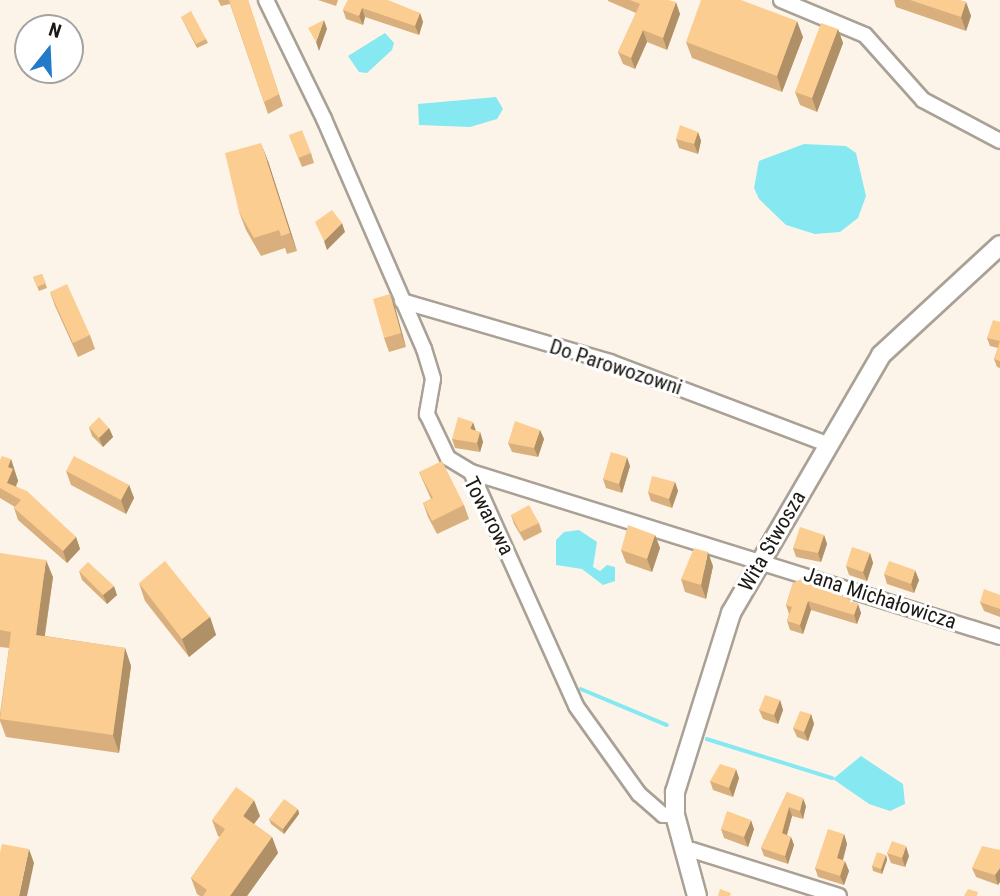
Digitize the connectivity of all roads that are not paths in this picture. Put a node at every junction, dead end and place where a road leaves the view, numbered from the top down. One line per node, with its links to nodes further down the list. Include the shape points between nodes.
1 (266, 0): 5 (street, Towarowa, via 324,119)
2 (781, 0): 3 (street, via 865,35 923,100)
3 (1000, 141)
4 (1000, 245): 6 (street, Wita Stwosza, via 881,355)
5 (402, 301): 6 (street, Do Parowozowni, via 610,362); 7 (street, Towarowa, via 433,379 429,419 448,458)
6 (827, 444): 8 (street, Wita Stwosza)
7 (471, 472): 8 (street, Jana Michałowicza); 10 (street, Towarowa, via 576,706 652,808)
8 (760, 560): 9 (street, Jana Michałowicza); 10 (street, Wita Stwosza, via 731,613 710,669 680,764)
9 (1000, 637)
10 (675, 815): 11 (street, Wita Stwosza)
11 (683, 851): 12 (street, Wita Stwosza); 13 (street)
12 (697, 896)
13 (839, 896)

